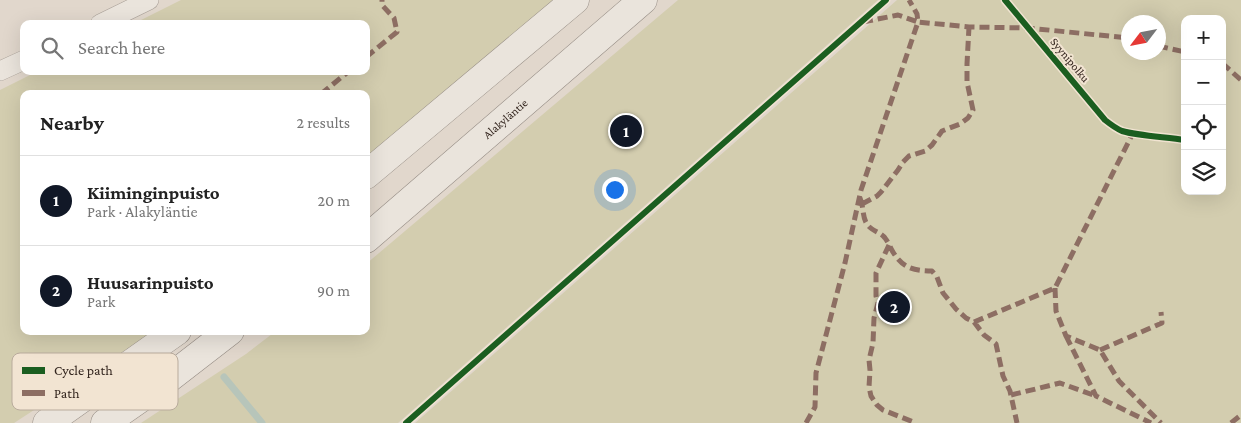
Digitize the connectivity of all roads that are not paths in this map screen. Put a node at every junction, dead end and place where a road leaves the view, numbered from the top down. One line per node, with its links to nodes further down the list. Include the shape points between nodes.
1 (149, 0): 4 (street)
2 (575, 0): 7 (main road)
3 (643, 0): 8 (main road, Alakyläntie)
4 (108, 20)
5 (20, 62): 6 (street)
6 (0, 72)
7 (370, 173)
8 (370, 235)
9 (170, 335): 11 (main road)
10 (225, 335): 12 (main road)
11 (145, 353)
12 (178, 371)
13 (65, 410): 15 (main road)
14 (124, 410): 16 (main road)
15 (47, 423)
16 (105, 423)

